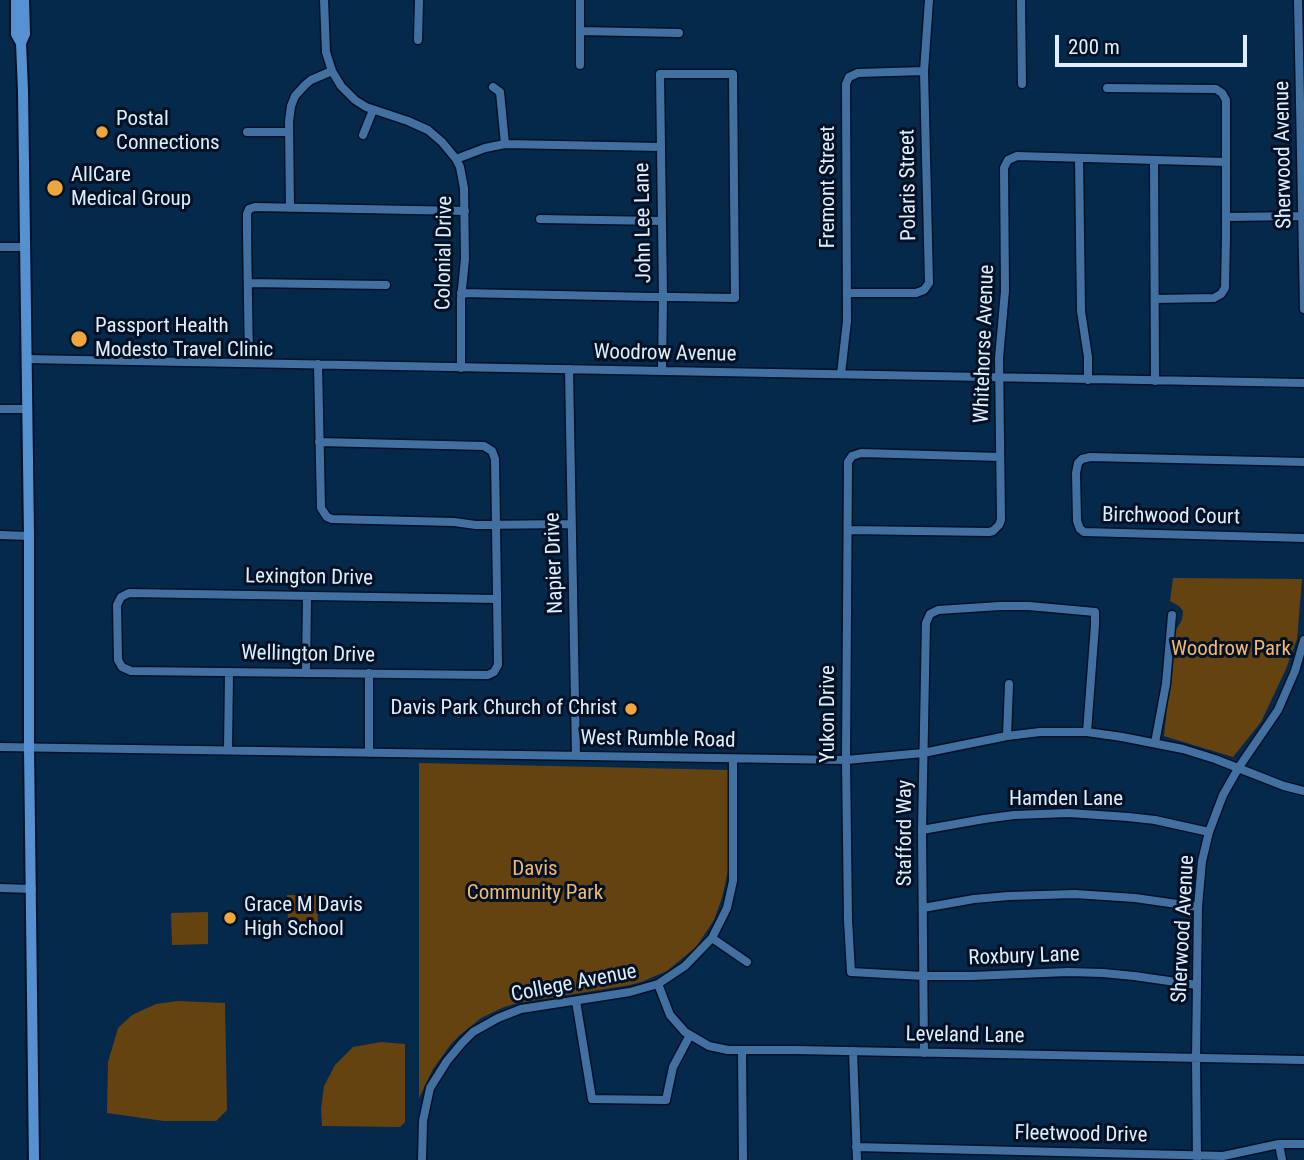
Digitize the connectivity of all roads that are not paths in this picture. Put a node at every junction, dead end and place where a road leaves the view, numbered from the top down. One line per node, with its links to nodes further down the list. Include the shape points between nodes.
1 (16, 0): 12 (main road, via 16,34)
2 (24, 0): 12 (main road)
3 (324, 0): 14 (street, via 325,43)
4 (419, 0): 11 (street)
5 (580, 0): 9 (street)
6 (929, 0): 15 (street, Polaris Street)
7 (1021, 0): 16 (street)
8 (1298, 0): 31 (street, Sherwood Avenue)
9 (580, 32): 10 (street); 13 (street)
10 (679, 33)
11 (418, 40)
12 (21, 43): 36 (main road)
13 (580, 65)
14 (332, 71): 19 (street, via 355,100); 21 (street, via 312,80 295,96)
15 (925, 71): 40 (street, Fremont Street, via 858,72 847,80); 40 (street, Polaris Street, via 929,283 916,293)
16 (1022, 84)
17 (493, 87): 23 (street, via 500,92)
18 (1107, 88): 28 (street, via 1216,89 1226,100)
19 (373, 110): 22 (street); 26 (street, via 428,131)
20 (247, 132): 21 (street)
21 (289, 132): 29 (street)
22 (363, 135)
23 (505, 144): 24 (street); 26 (street)
24 (661, 147): 34 (street, John Lee Lane); 41 (street, John Lee Lane, via 660,74 733,74 735,298)
25 (1079, 158): 27 (street); 51 (street, Whitehorse Avenue, via 1017,156 1004,168 1005,291); 52 (street, via 1081,311)
26 (456, 159): 30 (street, Colonial Drive, via 463,178)
27 (1153, 160): 28 (street); 42 (street)
28 (1226, 162): 32 (street)
29 (290, 208): 30 (street); 37 (street, via 249,209)
30 (465, 211): 39 (street, Colonial Drive)
31 (1303, 216): 32 (street); 43 (street, Sherwood Avenue)
32 (1226, 217): 42 (street, via 1221,294)
33 (540, 219): 34 (street)
34 (662, 222): 41 (street, John Lee Lane)
35 (0, 247): 36 (street)
36 (25, 247): 44 (main road)
37 (248, 283): 38 (street); 45 (street)
38 (386, 285)
39 (461, 293): 41 (street); 47 (street, Colonial Drive)
40 (847, 293): 50 (street, Fremont Street)
41 (663, 297): 49 (street, John Lee Lane)
42 (1154, 299): 53 (street)
43 (1304, 309)
44 (26, 359): 45 (street, Woodrow Avenue); 56 (main road)
45 (249, 363): 46 (street, Woodrow Avenue)
46 (318, 364): 47 (street, Woodrow Avenue); 57 (street)
47 (461, 368): 48 (street, Woodrow Avenue)
48 (569, 369): 49 (street, Woodrow Avenue); 60 (street, Napier Drive)
49 (662, 371): 50 (street, Woodrow Avenue)
50 (841, 374): 51 (street, Woodrow Avenue)
51 (999, 377): 52 (street, Woodrow Avenue); 58 (street, Whitehorse Avenue)
52 (1088, 380): 53 (street, Woodrow Avenue)
53 (1155, 381): 54 (street, Woodrow Avenue)
54 (1304, 383)
55 (0, 409): 56 (street)
56 (27, 409): 64 (main road)
57 (319, 442): 61 (street, via 321,508 332,519); 61 (street, via 491,449)
58 (1000, 457): 62 (street, Whitehorse Avenue, via 1001,520 989,532); 62 (street, Yukon Drive, via 861,453 851,457 847,465)
59 (1304, 462): 65 (street, Birchwood Court, via 1090,457 1080,461 1076,473 1077,521 1084,532)
60 (571, 524): 61 (street); 83 (street, Napier Drive)
61 (496, 525): 67 (street)
62 (848, 530): 85 (street, Yukon Drive)
63 (0, 535): 64 (street)
64 (29, 536): 79 (main road)
65 (1304, 538)
66 (307, 596): 67 (street, Lexington Drive); 70 (street, Lexington Drive, via 130,593 121,597 117,606); 72 (street)
67 (497, 599): 73 (street, Wellington Drive, via 498,665 488,675)
68 (1172, 615): 77 (street)
69 (1304, 640): 86 (street, Sherwood Avenue, via 1278,710)
70 (122, 667): 71 (street, Wellington Drive, via 131,671)
71 (229, 672): 72 (street, Wellington Drive); 80 (street)
72 (306, 673): 73 (street, Wellington Drive)
73 (369, 673): 81 (street)
74 (1009, 684): 76 (street)
75 (1087, 733): 76 (street, West Rumble Road); 77 (street, West Rumble Road); 82 (street, Stafford Way, via 1095,612 1029,606 938,610 926,622)
76 (1007, 736): 82 (street, West Rumble Road)
77 (1155, 743): 86 (street, West Rumble Road)
78 (0, 747): 79 (street, West Rumble Road)
79 (29, 748): 80 (street, West Rumble Road); 91 (main road)
80 (228, 750): 81 (street, West Rumble Road)
81 (369, 753): 83 (street, West Rumble Road)
82 (923, 753): 85 (street, West Rumble Road); 88 (street, Stafford Way)
83 (576, 756): 84 (street, West Rumble Road)
84 (733, 759): 85 (street, West Rumble Road); 94 (street, College Avenue, via 733,881 727,908)
85 (846, 760): 96 (street, Yukon Drive)
86 (1239, 767): 87 (street, West Rumble Road); 89 (street, Sherwood Avenue)
87 (1304, 791)
88 (922, 831): 89 (street, Hamden Lane, via 984,818 1069,813 1155,820); 93 (street, Stafford Way)
89 (1209, 832): 92 (street, Sherwood Avenue)
90 (0, 888): 91 (street)
91 (32, 889): 111 (main road)
92 (1198, 907): 93 (street, via 1135,898 1044,894); 99 (street, Sherwood Avenue)
93 (923, 908): 97 (street, Stafford Way)
94 (712, 938): 95 (street); 98 (street, College Avenue, via 685,966)
95 (747, 962)
96 (851, 972): 97 (street, Roxbury Lane)
97 (923, 976): 99 (street, Roxbury Lane, via 1102,973); 104 (street, Stafford Way)
98 (658, 984): 100 (street, College Avenue); 101 (street, Leveland Lane, via 670,1015)
99 (1197, 985): 105 (street, Sherwood Avenue)
100 (576, 1001): 101 (street, via 592,1099 666,1100 673,1067); 112 (street, College Avenue, via 510,1013 462,1043 430,1088)
101 (690, 1035): 102 (street, Leveland Lane, via 709,1046)
102 (742, 1050): 103 (street, Leveland Lane); 113 (street)
103 (853, 1051): 104 (street, Leveland Lane); 109 (street)
104 (925, 1053): 105 (street, Leveland Lane)
105 (1196, 1058): 106 (street, Leveland Lane); 110 (street, Sherwood Avenue)
106 (1304, 1060)
107 (1279, 1144): 108 (street, Fleetwood Drive); 110 (street, Fleetwood Drive, via 1236,1155); 115 (street)
108 (1304, 1144)
109 (856, 1147): 110 (street, Fleetwood Drive); 114 (street)
110 (1197, 1158)
111 (34, 1160)
112 (422, 1160)
113 (743, 1160)
114 (857, 1160)
115 (1282, 1160)

